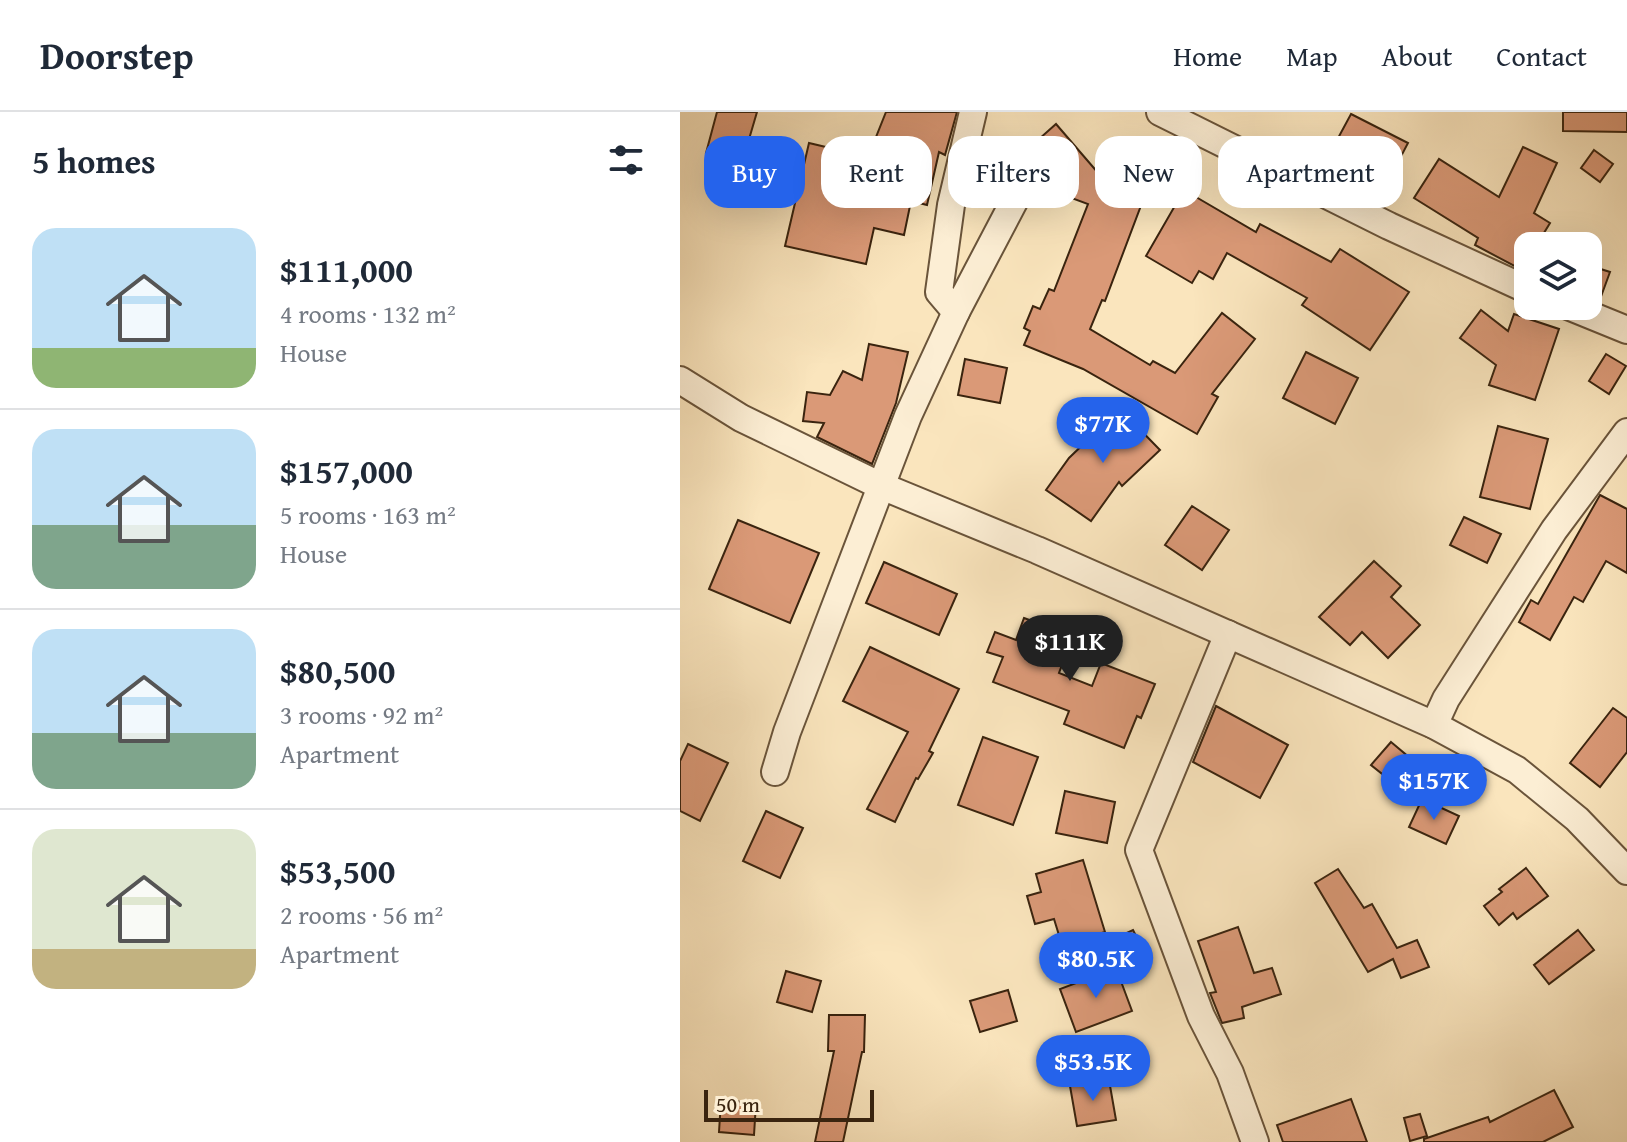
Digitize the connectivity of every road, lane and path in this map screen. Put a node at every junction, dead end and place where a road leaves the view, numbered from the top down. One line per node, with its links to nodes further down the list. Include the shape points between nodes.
1 (973, 112): 5 (street, via 951,205 939,292)
2 (1160, 112): 4 (street)
3 (1011, 208): 5 (street)
4 (1514, 284)
5 (956, 312): 10 (street)
6 (1602, 320): 7 (street)
7 (1627, 330)
8 (680, 380): 10 (street, via 741,418)
9 (1627, 432): 12 (street, via 1554,530)
10 (879, 485): 11 (street); 13 (street)
11 (1228, 634): 12 (street); 15 (street, via 1139,850)
12 (1434, 725): 14 (street, via 1517,770 1577,819)
13 (775, 772)
14 (1627, 871)
15 (1255, 1142)

